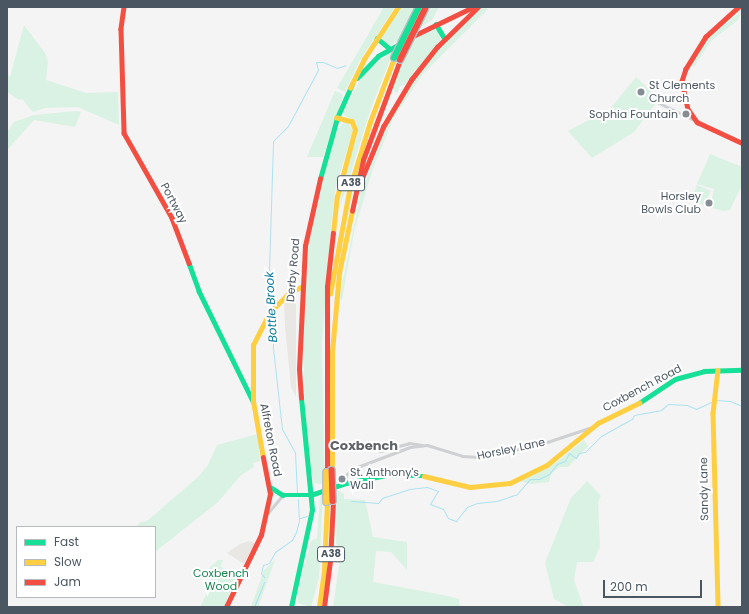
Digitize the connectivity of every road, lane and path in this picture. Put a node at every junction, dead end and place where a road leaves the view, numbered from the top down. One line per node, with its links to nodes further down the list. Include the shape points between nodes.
1 (124, 7): 22 (main road, Portway, via 120,29 124,133 172,218 199,291)
2 (398, 7): 8 (main road)
3 (473, 7): 7 (main road, Derby Road)
4 (478, 7): 9 (main road)
5 (739, 7): 15 (main road, via 706,37 684,72 682,85 686,101)
6 (423, 8): 11 (main road, A38, bridge)
7 (436, 24): 9 (main road); 10 (main road, Derby Road)
8 (377, 38): 10 (main road); 12 (main road)
9 (444, 39): 17 (main road, via 405,89 374,147 361,181)
10 (390, 49): 12 (main road, Derby Road, via 363,69)
11 (397, 59): 17 (main road, A38, via 363,160); 19 (main road, A38, via 370,122 349,191)
12 (350, 88): 14 (main road, Derby Road)
13 (658, 102): 15 (street)
14 (337, 118): 18 (main road, Derby Road, via 306,234); 19 (main road, via 352,122 355,130 334,213)
15 (697, 122): 16 (main road)
16 (742, 143)
17 (339, 273): 26 (main road, A38, via 332,352)
18 (301, 287): 22 (main road, Alfreton Road, via 278,303 257,333 252,354); 30 (main road, Derby Road, via 301,409)
19 (327, 314): 26 (main road, A38, via 325,393)
20 (718, 370): 21 (main road, Coxbench Road); 23 (main road, Coxbench Road, via 676,379 647,399); 37 (main road, Sandy Lane, via 713,413)
21 (742, 370)
22 (253, 401): 28 (main road, Alfreton Road)
23 (595, 426): 24 (street, Horsley Lane, via 541,444 480,457 468,457); 27 (main road, Coxbench Road, via 548,465 518,480 498,486 462,486 415,475 383,476)
24 (422, 445): 25 (street, Horsley Lane, via 409,442); 27 (street, via 352,469 346,475)
25 (380, 451)
26 (329, 471): 31 (main road, A38, bridge)
27 (346, 483): 30 (main road, Coxbench Road)
28 (270, 486): 29 (main road); 32 (main road, Alfreton Road)
29 (283, 495): 30 (main road, Coxbench Road); 32 (street)
30 (311, 495): 34 (main road, Derby Road, via 311,523)
31 (330, 502): 35 (main road, A38); 36 (main road, A38, via 331,554)
32 (266, 515): 33 (main road, Alfreton Road, via 259,538 233,587)
33 (226, 607)
34 (291, 607)
35 (319, 607)
36 (324, 607)
37 (718, 607)

